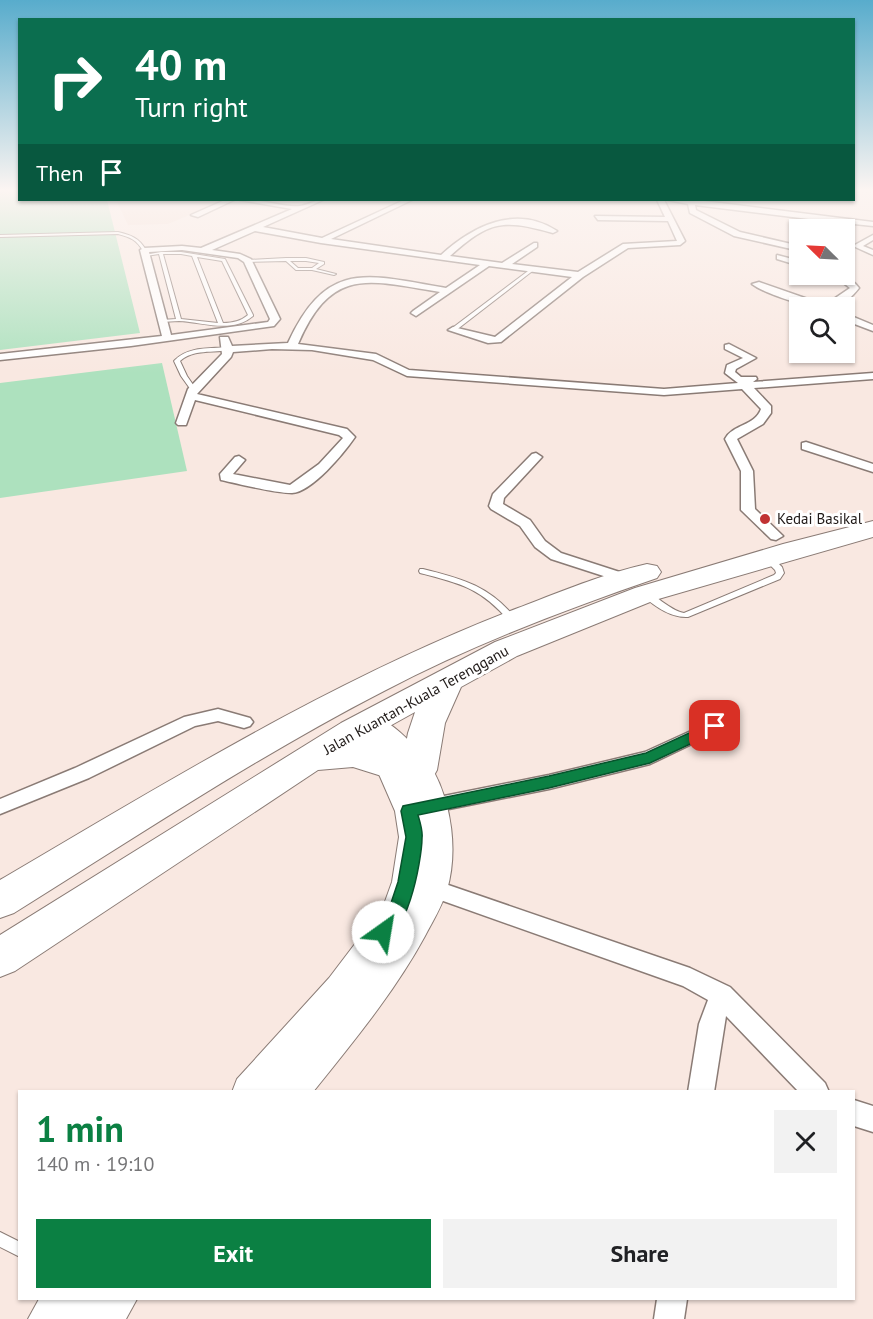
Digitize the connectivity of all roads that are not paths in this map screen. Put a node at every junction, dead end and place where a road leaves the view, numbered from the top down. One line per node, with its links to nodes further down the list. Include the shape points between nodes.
1 (153, 251): 7 (street)
2 (207, 251): 11 (street)
3 (389, 251): 10 (street)
4 (451, 251): 10 (street)
5 (526, 251): 14 (street)
6 (620, 251): 18 (street)
7 (145, 252): 8 (lane); 26 (street)
8 (161, 253): 9 (lane); 25 (lane)
9 (194, 255): 30 (lane); 30 (lane, via 224,260 251,315)
10 (442, 258): 13 (street)
11 (248, 261): 12 (lane); 30 (street, via 274,322)
12 (288, 261): 15 (lane, via 297,269); 15 (lane, via 323,263)
13 (487, 264): 14 (street); 21 (street)
14 (503, 266): 16 (street)
15 (313, 269): 17 (lane)
16 (532, 269): 18 (street); 29 (lane)
17 (334, 274)
18 (580, 275): 29 (street, via 497,340)
19 (756, 284): 22 (street)
20 (852, 285): 23 (street, via 855,288)
21 (448, 291): 24 (street); 32 (street, via 375,279 344,283 331,290 304,318)
22 (794, 297)
23 (844, 297)
24 (416, 313)
25 (179, 320): 26 (lane); 30 (lane)
26 (162, 321): 31 (street)
27 (855, 321): 28 (street)
28 (873, 328)
29 (453, 330)
30 (223, 337): 31 (street); 32 (street); 38 (street, via 222,361); 38 (lane, via 177,361)
31 (167, 338): 34 (street)
32 (292, 345): 37 (street, via 376,357 407,373 654,392)
33 (729, 347): 35 (street, via 751,358 729,370 739,380)
34 (0, 357)
35 (873, 369)
36 (873, 376): 37 (street)
37 (745, 386): 46 (street, via 767,408 766,414 731,439 747,471 748,510)
38 (192, 392): 39 (street); 42 (street, via 343,432 349,437 325,464 292,489 226,477)
39 (182, 423)
40 (806, 446): 43 (street)
41 (536, 457): 48 (street, via 498,497 496,506 525,523 540,544 556,556)
42 (239, 460)
43 (873, 468)
44 (873, 508): 46 (highway, Jalan Kuantan-Kuala Terengganu)
45 (873, 529): 46 (highway, Jalan Kuantan-Kuala Terengganu)
46 (772, 546): 48 (highway, Jalan Kuantan-Kuala Terengganu)
47 (423, 571): 49 (lane, via 487,592)
48 (636, 586): 49 (highway, Jalan Kuantan-Kuala Terengganu); 50 (highway, Jalan Kuantan-Kuala Terengganu)
49 (514, 621): 51 (highway, Jalan Kuantan-Kuala Terengganu)
50 (449, 679): 53 (highway, Jalan Kuantan-Kuala Terengganu); 57 (highway)
51 (373, 683): 53 (highway, via 360,701); 55 (highway, Jalan Kuantan-Kuala Terengganu)
52 (244, 722): 58 (street, via 218,715 190,721)
53 (358, 724): 55 (highway); 56 (highway, Jalan Kuantan-Kuala Terengganu); 57 (street)
54 (715, 726): 59 (street, via 650,758)
55 (289, 727): 61 (highway, Jalan Kuantan-Kuala Terengganu)
56 (308, 760): 57 (highway, via 342,752); 62 (highway, Jalan Kuantan-Kuala Terengganu)
57 (404, 768): 59 (street, via 398,782)
58 (0, 807)
59 (422, 807): 60 (street, via 414,837)
60 (419, 885): 63 (street, via 690,978); 64 (street, via 341,989); 65 (street, via 421,913 394,963)
61 (0, 901)
62 (0, 958)
63 (722, 996): 66 (street, via 711,1024); 67 (street)
64 (252, 1090)
65 (291, 1090)
66 (701, 1090)
67 (814, 1090)
68 (855, 1113): 69 (street)
69 (873, 1119)
70 (0, 1239): 71 (lane)
71 (18, 1249)
72 (672, 1300): 73 (street)
73 (669, 1319)

